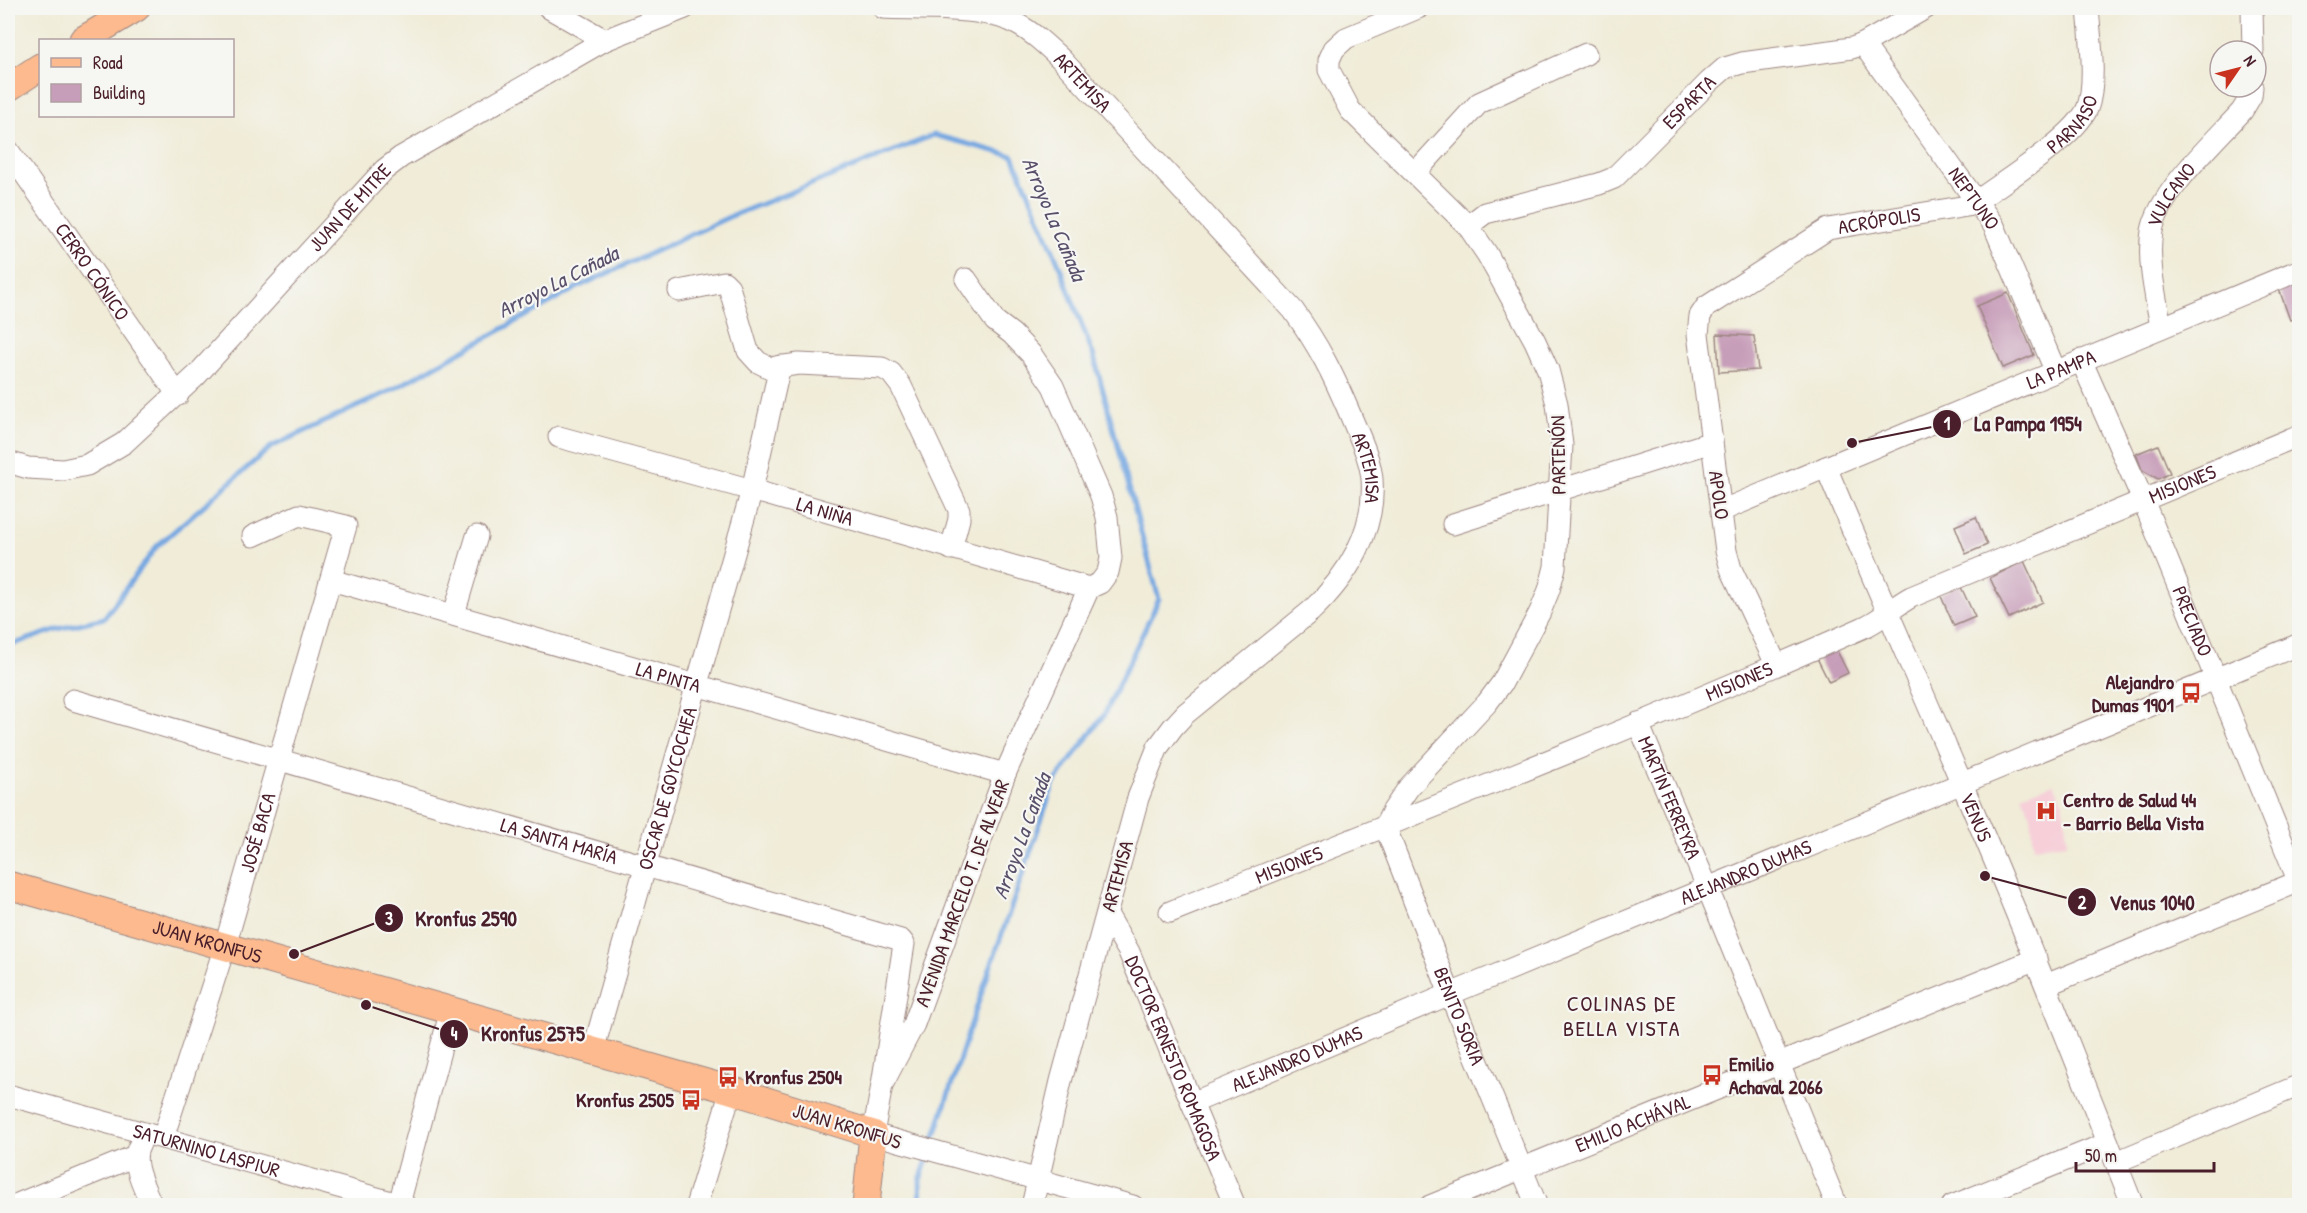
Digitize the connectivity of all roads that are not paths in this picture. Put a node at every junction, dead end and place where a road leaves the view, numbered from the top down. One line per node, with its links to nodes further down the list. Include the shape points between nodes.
1 (136, 8): 9 (main road)
2 (549, 8): 11 (street)
3 (685, 8): 11 (street, JUAN DE MITRE)
4 (883, 8): 62 (street, ARTEMISA, via 998,16 1037,37 1062,60 1293,310 1335,378 1372,477 1372,501 1364,536 1354,558 1326,596 1185,714 1158,747 1138,798)
5 (1418, 8): 18 (street, PARTENÓN, via 1346,38 1329,60 1329,70 1350,110)
6 (1926, 8): 12 (street, ESPARTA)
7 (2088, 8): 19 (street, PARNASO, via 2092,54 2087,108 2066,136)
8 (2252, 8): 10 (street)
9 (85, 39)
10 (2253, 39)
11 (605, 40): 29 (street, JUAN DE MITRE, via 384,170)
12 (1863, 44): 19 (street, NEPTUNO); 20 (street, ESPARTA, via 1725,68 1614,178 1485,213)
13 (1586, 54): 18 (street, via 1479,103)
14 (39, 68): 15 (main road)
15 (8, 88)
16 (2249, 99): 25 (street, VULCANO, via 2169,193 2158,212 2152,232 2151,261)
17 (8, 150): 29 (street, CERRO CÓNICO)
18 (1416, 173): 20 (street, PARTENÓN)
19 (1977, 201): 24 (street, ACRÓPOLIS, via 1945,211 1828,229 1706,307); 28 (street, NEPTUNO, via 2002,242)
20 (1468, 226): 35 (street, PARTENÓN, via 1487,254 1548,370 1562,445)
21 (2300, 270): 25 (street, LA PAMPA)
22 (966, 279): 44 (street, via 994,321 1031,354 1053,386 1101,496 1111,558 1100,583)
23 (679, 291): 27 (street, via 724,282 748,351 770,368)
24 (1700, 316): 32 (street, APOLO, via 1698,334)
25 (2161, 327): 26 (street, LA PAMPA)
26 (2081, 360): 28 (street, LA PAMPA); 37 (street, PRECIADO)
27 (780, 366): 36 (street, OSCAR DE GOYCOCHEA); 42 (street, via 882,368 891,373 902,386 959,510)
28 (2055, 370): 34 (street, LA PAMPA)
29 (178, 395): 33 (street, JUAN DE MITRE, via 124,443 87,465 63,470 27,468)
30 (2300, 435): 37 (street, MISIONES)
31 (560, 437): 36 (street, LA NIÑA)
32 (1712, 442): 35 (street); 38 (street, APOLO)
33 (8, 462)
34 (1826, 466): 38 (street, LA PAMPA); 45 (street, VENUS)
35 (1559, 489): 39 (street); 56 (street, PARTENÓN, via 1555,567 1540,612 1502,683 1409,787)
36 (752, 490): 42 (street, LA NIÑA); 50 (street, OSCAR DE GOYCOCHEA)
37 (2143, 500): 45 (street, MISIONES, via 1911,597); 49 (street, PRECIADO)
38 (1722, 510): 48 (street, APOLO, via 1731,569)
39 (1453, 524)
40 (253, 536): 43 (street, JOSÉ BACA, via 299,514 346,526)
41 (477, 536): 46 (street)
42 (951, 549): 44 (street, LA NIÑA)
43 (331, 580): 46 (street, LA PINTA); 53 (street, JOSÉ BACA)
44 (1089, 588): 54 (street, AVENIDA MARCELO T. DE ALVEAR)
45 (1886, 613): 48 (street, MISIONES, via 1865,627); 55 (street, VENUS)
46 (454, 614): 50 (street, LA PINTA)
47 (2300, 644): 49 (street, ALEJANDRO DUMAS)
48 (1776, 664): 52 (street, MISIONES)
49 (2215, 679): 55 (street, ALEJANDRO DUMAS); 58 (street, PRECIADO)
50 (696, 685): 54 (street, LA PINTA); 57 (street, OSCAR DE GOYCOCHEA)
51 (73, 700): 53 (street, LA SANTA MARÍA)
52 (1638, 723): 56 (street, MISIONES); 60 (street, MARTÍN FERREYRA)
53 (279, 760): 57 (street, LA SANTA MARÍA); 63 (street, JOSÉ BACA)
54 (1005, 774): 70 (street, AVENIDA MARCELO T. DE ALVEAR, via 914,1024)
55 (1962, 784): 60 (street, ALEJANDRO DUMAS); 64 (street, VENUS)
56 (1385, 826): 61 (street, MISIONES); 66 (street, BENITO SORIA)
57 (645, 867): 68 (street, OSCAR DE GOYCOCHEA); 70 (street, LA SANTA MARÍA, via 901,940 904,944)
58 (2299, 882): 65 (street)
59 (8, 885): 63 (main road, JUAN KRONFUS)
60 (1708, 889): 66 (street, ALEJANDRO DUMAS); 69 (street, MARTÍN FERREYRA)
61 (1170, 912)
62 (1107, 914): 74 (street, DOCTOR ERNESTO ROMAGOSA, via 1129,952); 80 (street, ARTEMISA)
63 (225, 946): 67 (main road, JUAN KRONFUS); 76 (street, JOSÉ BACA)
64 (2036, 959): 65 (street, VENUS); 69 (street, EMILIO ACHÁVAL)
65 (2046, 985): 77 (street, VENUS)
66 (1450, 994): 74 (street, ALEJANDRO DUMAS); 79 (street, BENITO SORIA)
67 (451, 1010): 68 (main road, JUAN KRONFUS); 82 (street)
68 (593, 1050): 72 (main road, JUAN KRONFUS)
69 (1779, 1064): 79 (street, EMILIO ACHÁVAL); 92 (street, MARTÍN FERREYRA)
70 (882, 1085): 75 (street, AVENIDA MARCELO T. DE ALVEAR)
71 (2300, 1085): 77 (street)
72 (731, 1090): 75 (main road, JUAN KRONFUS); 85 (street)
73 (8, 1095): 76 (street, SATURNINO LASPIUR)
74 (1192, 1103): 89 (street, DOCTOR ERNESTO ROMAGOSA)
75 (873, 1134): 80 (street, JUAN KRONFUS); 86 (main road, AVENIDA MARCELO T. DE ALVEAR)
76 (156, 1136): 78 (street, JOSÉ BACA, via 138,1147); 81 (street, SATURNINO LASPIUR)
77 (2112, 1152): 93 (street); 94 (street, VENUS)
78 (135, 1156): 83 (street); 84 (street)
79 (1522, 1168): 90 (street, EMILIO ACHÁVAL); 91 (street, BENITO SORIA)
80 (1036, 1180): 87 (street, ARTEMISA); 88 (street, JUAN KRONFUS)
81 (364, 1199): 82 (street, SATURNINO LASPIUR)
82 (402, 1205)
83 (13, 1206)
84 (152, 1206)
85 (696, 1206)
86 (867, 1206)
87 (1032, 1206)
88 (1132, 1206)
89 (1235, 1206)
90 (1430, 1206)
91 (1537, 1206)
92 (1837, 1206)
93 (1952, 1206)
94 (2133, 1206)

